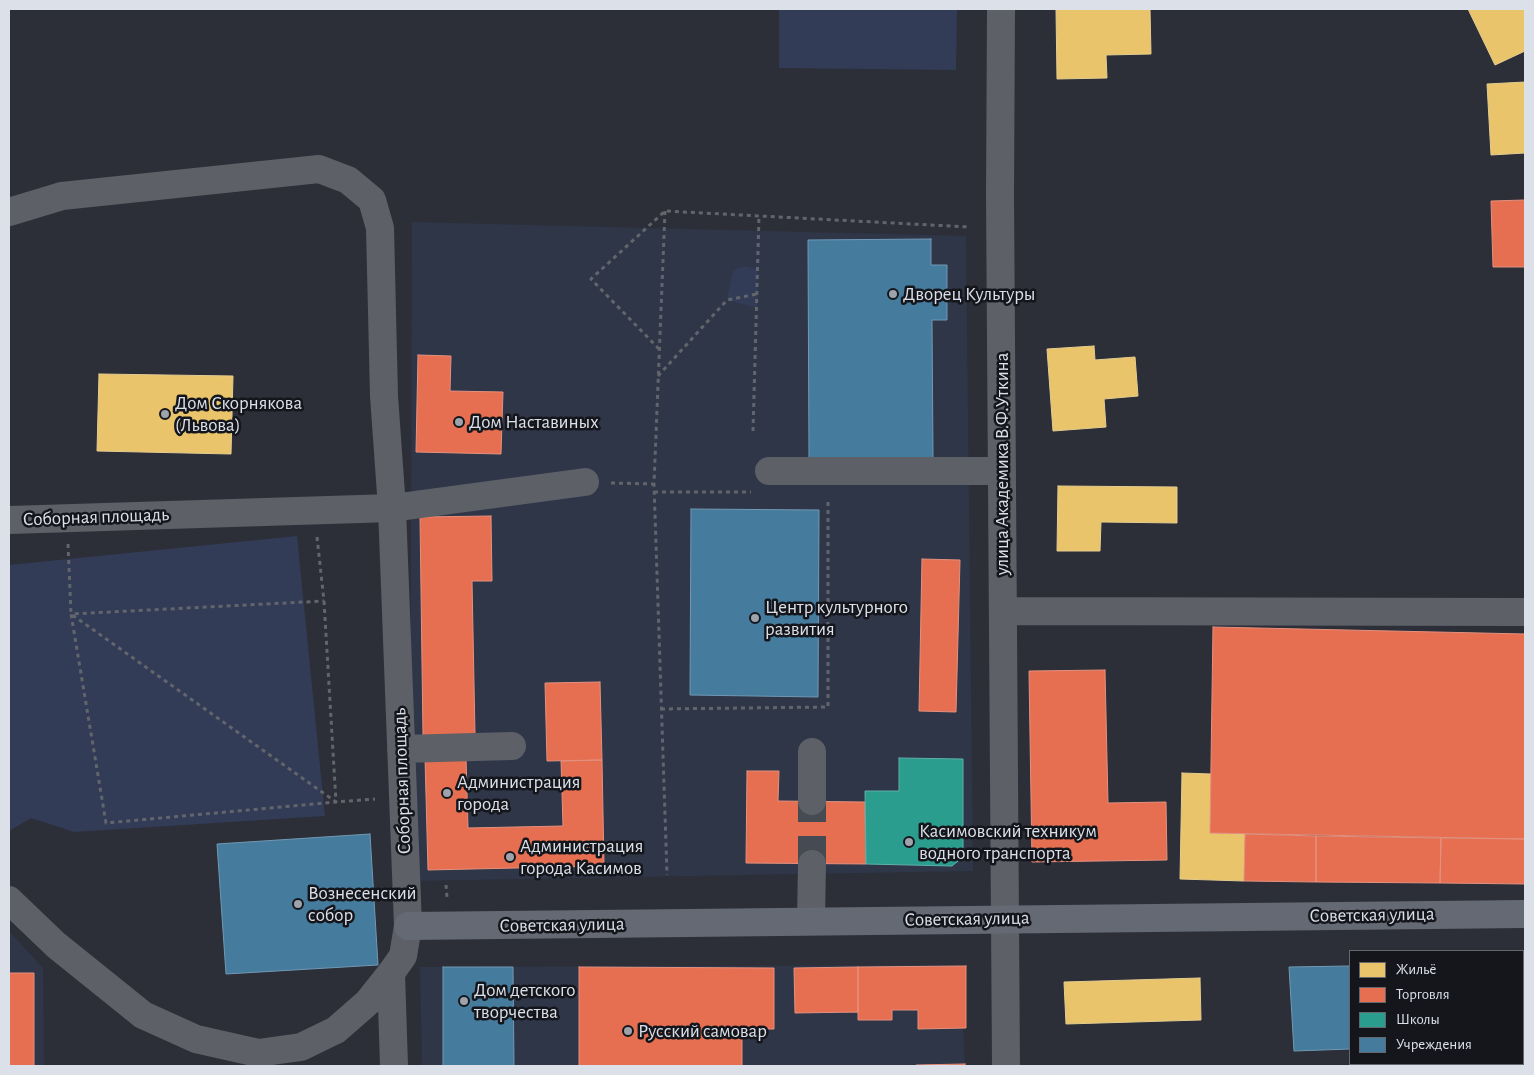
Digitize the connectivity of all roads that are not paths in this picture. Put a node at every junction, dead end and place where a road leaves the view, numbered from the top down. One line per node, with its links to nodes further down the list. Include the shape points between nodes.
1 (1001, 9): 3 (street, улица Академика В.Ф.Уткина)
2 (9, 212): 6 (street, via 62,196 319,169 348,180 372,200 380,228 384,396)
3 (1002, 471): 4 (street); 8 (street, улица Академика В.Ф.Уткина)
4 (764, 481)
5 (586, 482): 6 (street)
6 (392, 508): 7 (street, Соборная площадь); 11 (street, Соборная площадь)
7 (9, 520)
8 (1003, 611): 9 (street); 17 (street, улица Академика В.Ф.Уткина)
9 (1525, 612)
10 (512, 746): 11 (street)
11 (401, 749): 19 (street, Соборная площадь)
12 (812, 752): 13 (street)
13 (812, 801)
14 (812, 864): 18 (street)
15 (9, 900): 21 (street, Соборная площадь, via 56,944 142,1015)
16 (1525, 914): 17 (main road, Советская улица)
17 (1005, 919): 18 (main road, Советская улица); 23 (street, улица Академика В.Ф.Уткина)
18 (811, 920): 19 (main road, Советская улица)
19 (408, 926): 20 (street, Соборная площадь, via 403,956)
20 (391, 973): 21 (street, Соборная площадь, via 368,1002 336,1030 301,1047); 22 (street)
21 (252, 1060)
22 (394, 1066)
23 (1006, 1066)

